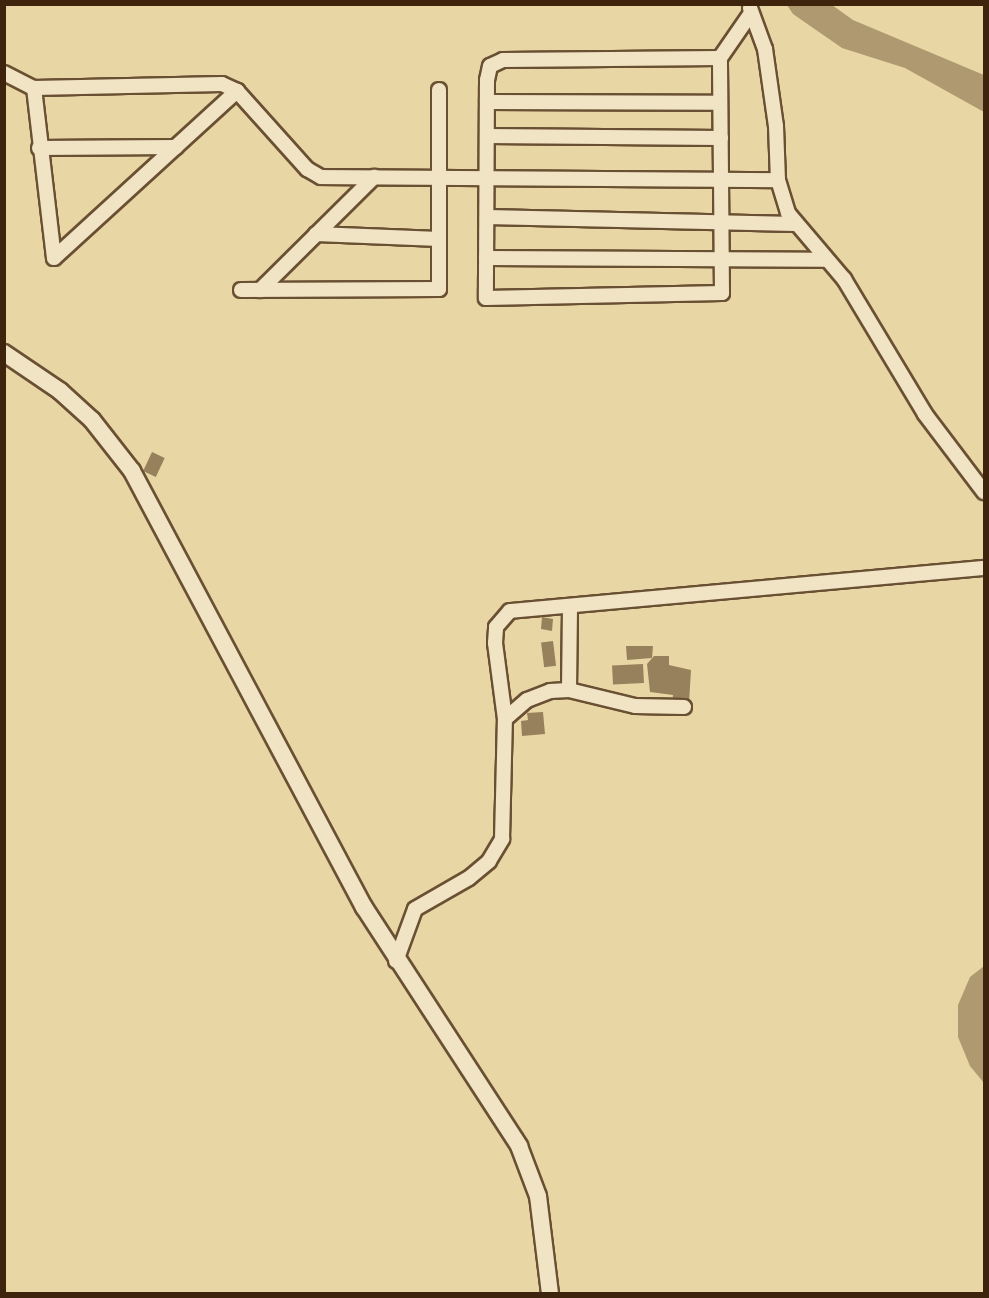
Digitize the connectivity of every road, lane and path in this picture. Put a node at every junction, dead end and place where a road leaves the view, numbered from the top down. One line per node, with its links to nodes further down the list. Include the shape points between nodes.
1 (751, 9): 2 (street); 17 (street, via 765,49 776,126)
2 (720, 58): 7 (street, via 503,60 495,62 488,72); 8 (street)
3 (4, 73): 4 (street)
4 (34, 88): 6 (street, via 207,82); 12 (street)
5 (439, 90): 14 (street)
6 (237, 91): 11 (street); 13 (street, via 307,169 321,177)
7 (487, 102): 8 (street); 9 (street)
8 (720, 103): 10 (street)
9 (487, 136): 10 (street); 15 (street)
10 (721, 138): 16 (street)
11 (176, 147): 12 (street); 12 (street, via 54,258)
12 (39, 148)
13 (374, 177): 14 (street); 21 (street)
14 (439, 177): 15 (street); 22 (street)
15 (487, 178): 16 (street); 18 (street)
16 (721, 179): 17 (street); 19 (street)
17 (778, 180): 20 (street)
18 (487, 217): 19 (street); 23 (street)
19 (721, 223): 20 (street); 24 (street)
20 (795, 224): 25 (street)
21 (316, 234): 22 (street); 27 (street)
22 (439, 239): 27 (street, via 439,290)
23 (486, 258): 24 (street); 24 (street, via 486,298 722,293)
24 (722, 260): 25 (street)
25 (824, 260): 29 (street, via 866,311 925,414)
26 (240, 290): 27 (street)
27 (260, 290)
28 (4, 352): 35 (street, via 60,391 92,420 132,471)
29 (984, 492)
30 (984, 568): 31 (street, via 635,598)
31 (570, 608): 32 (street); 34 (street, via 519,609 501,618 495,643)
32 (569, 690): 33 (street, via 614,703); 34 (street, via 537,694)
33 (684, 707)
34 (505, 719): 35 (street, via 502,839 489,861 469,878 415,909)
35 (396, 961): 36 (street, via 519,1146 538,1196)
36 (550, 1293)

